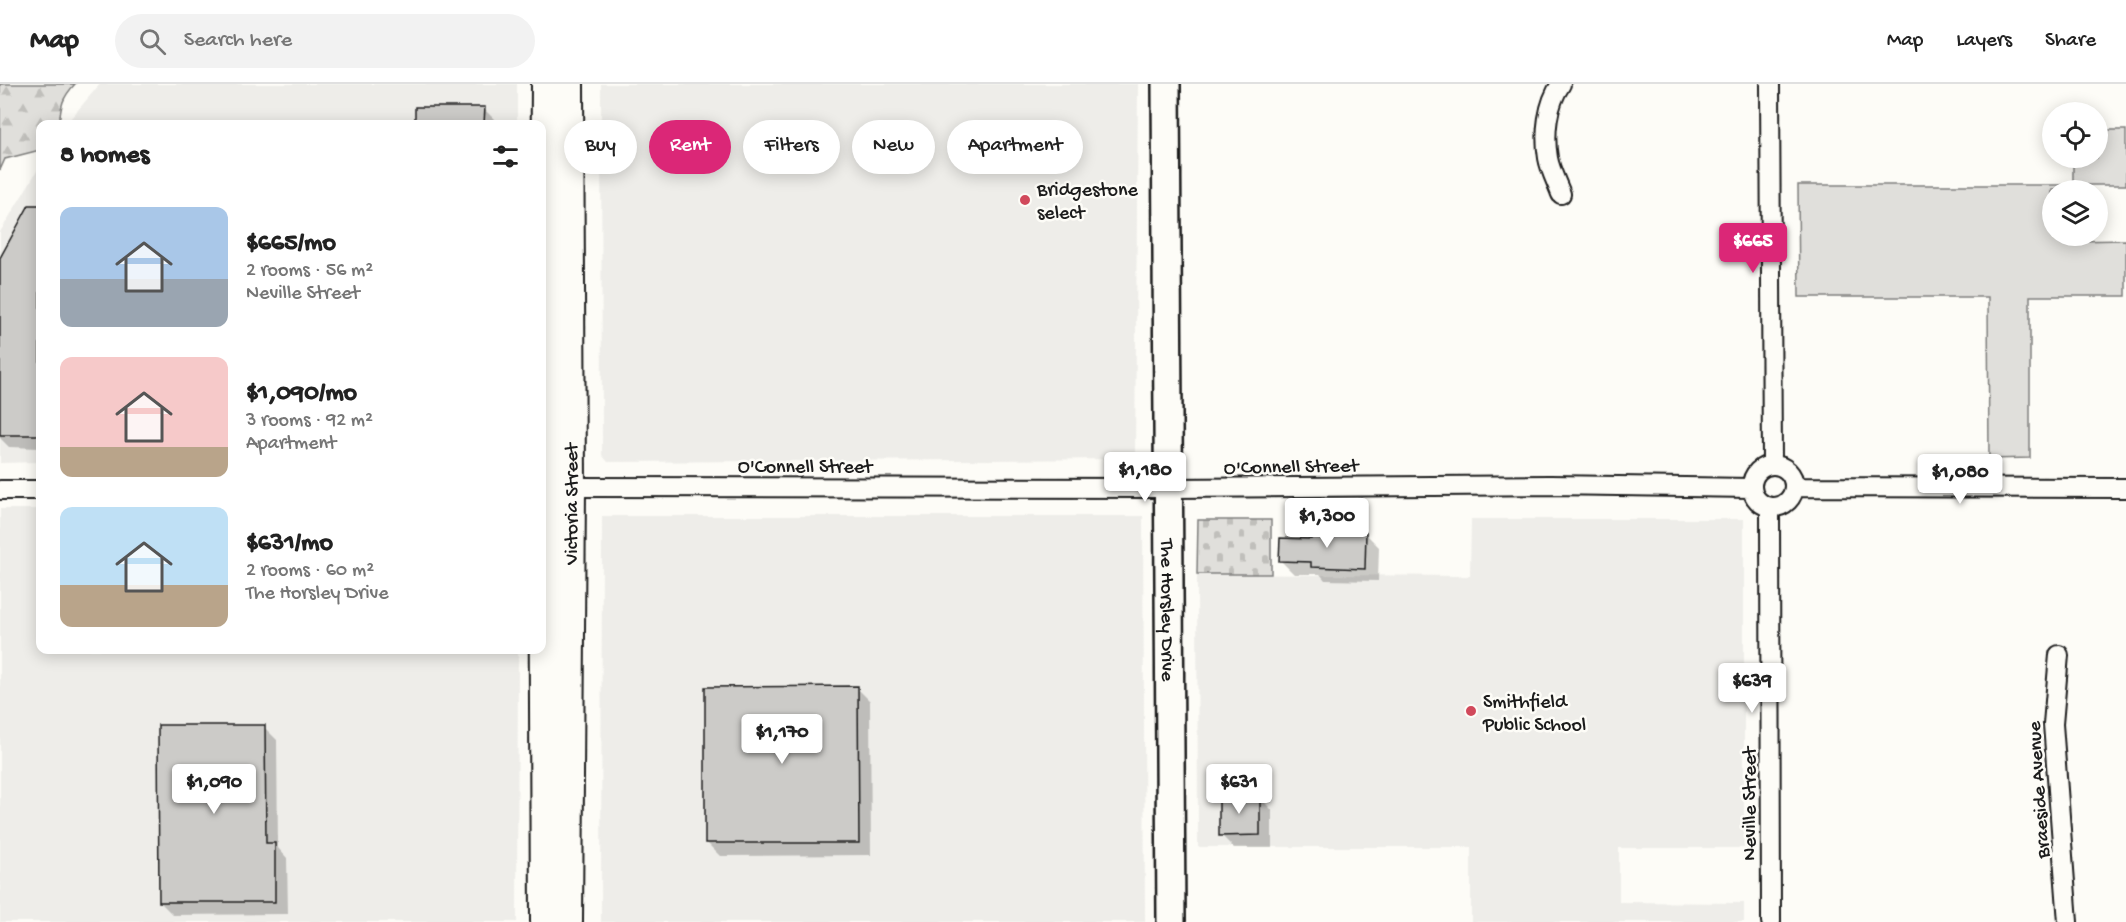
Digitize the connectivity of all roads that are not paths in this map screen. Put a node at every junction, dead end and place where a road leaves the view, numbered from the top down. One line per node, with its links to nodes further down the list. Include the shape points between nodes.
1 (547, 84): 8 (main road, Victoria Street)
2 (568, 84): 8 (main road, Victoria Street)
3 (1166, 84): 9 (main road, The Horsley Drive)
4 (1561, 84): 6 (street, via 1554,95 1547,127 1548,159)
5 (1770, 84): 7 (street)
6 (1561, 194)
7 (1772, 465): 10 (street, via 1756,474); 11 (street, via 1787,470)
8 (552, 487): 9 (street, O'Connell Street); 17 (main road, Victoria Street); 18 (main road, Victoria Street)
9 (1168, 488): 10 (street, O'Connell Street); 19 (main road, The Horsley Drive)
10 (1752, 488): 15 (street, via 1760,502)
11 (1794, 488): 12 (street); 15 (street, via 1788,501)
12 (2126, 488)
13 (0, 490): 14 (street)
14 (36, 490)
15 (1770, 507): 20 (street, Neville Street)
16 (2059, 655): 21 (street, Braeside Avenue, via 2052,724)
17 (546, 922)
18 (567, 922)
19 (1171, 922)
20 (1771, 922)
21 (2068, 922)

